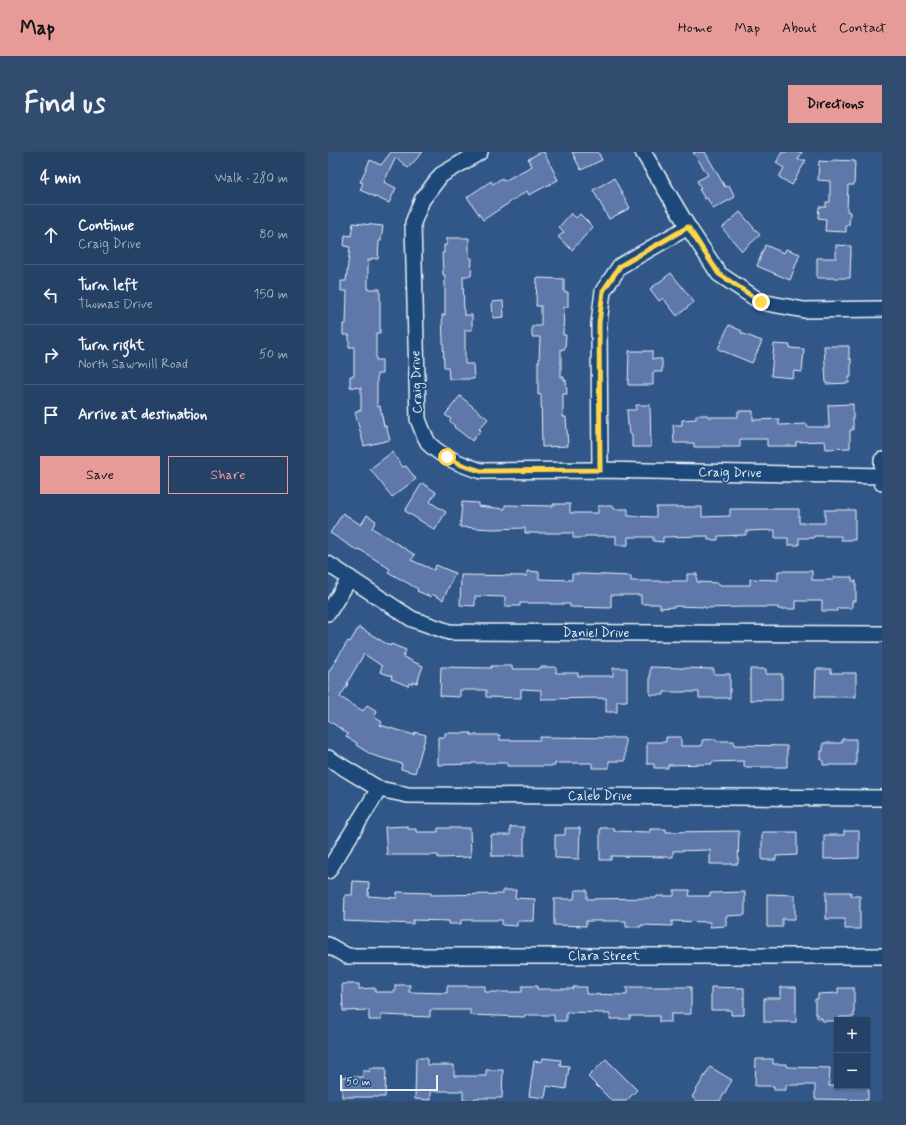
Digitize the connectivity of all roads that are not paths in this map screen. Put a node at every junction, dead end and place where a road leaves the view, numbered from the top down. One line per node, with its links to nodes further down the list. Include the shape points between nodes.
1 (480, 152): 6 (street, Craig Drive, via 441,175 422,200 413,223 418,419 429,444 462,465 481,471)
2 (643, 152): 3 (street)
3 (688, 227): 4 (street, via 719,274 761,302 804,310); 6 (street, via 620,266 603,291 599,323)
4 (882, 310)
5 (882, 460): 7 (street)
6 (600, 470): 7 (street, Craig Drive)
7 (882, 476): 8 (street)
8 (882, 483)
9 (328, 564): 10 (street, Daniel Drive)
10 (350, 578): 11 (street); 12 (street, Daniel Drive, via 412,619 449,632)
11 (328, 613)
12 (882, 634)
13 (328, 758): 14 (street, Caleb Drive)
14 (379, 789): 15 (street, Caleb Drive, via 408,795); 16 (street)
15 (882, 798)
16 (328, 871)
17 (328, 945): 18 (street, Clara Street, via 347,956)
18 (882, 956)

